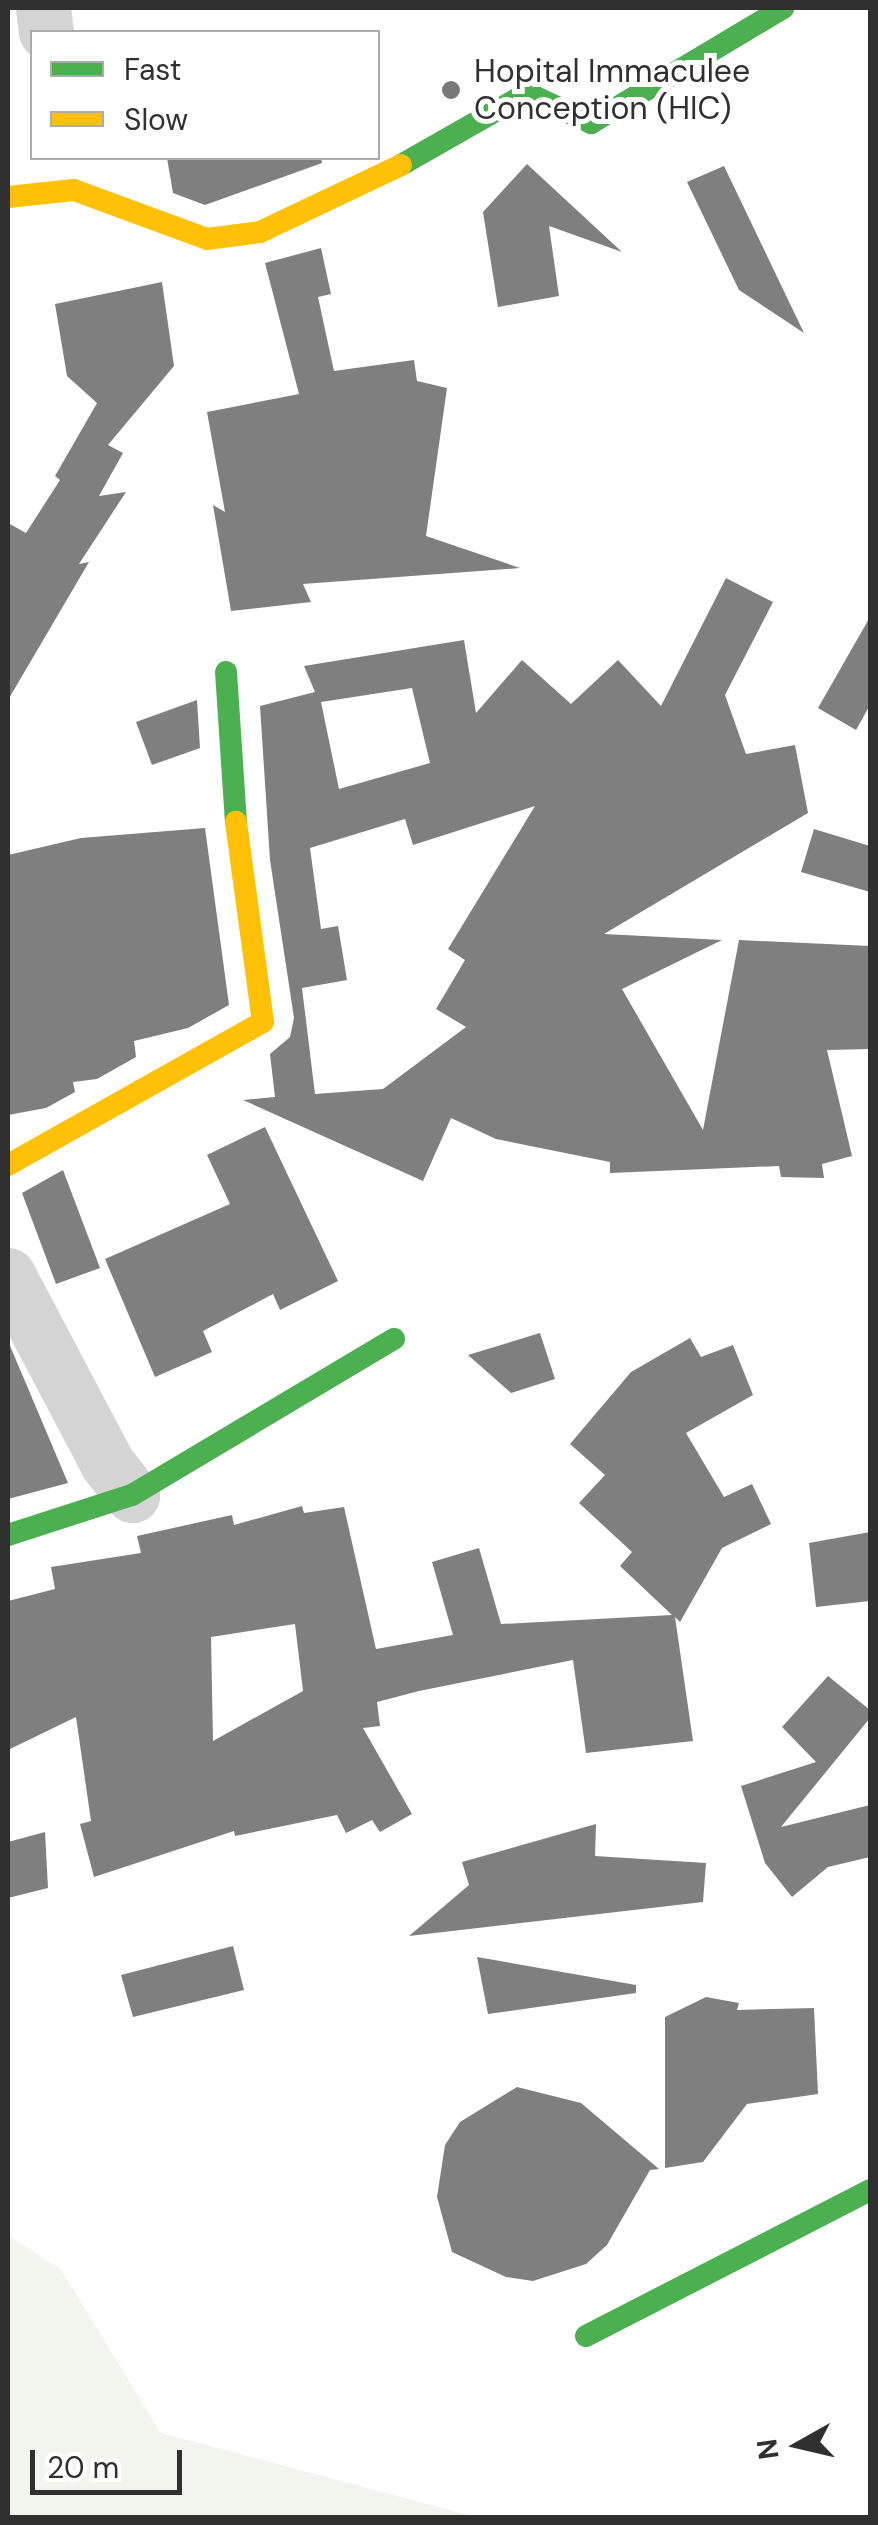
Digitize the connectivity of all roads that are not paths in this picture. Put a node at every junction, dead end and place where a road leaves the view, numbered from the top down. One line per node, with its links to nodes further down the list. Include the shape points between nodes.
1 (782, 8): 2 (street, via 591,123 527,94 388,173 260,232 207,239)
2 (71, 174): 3 (street)
3 (8, 196)
4 (226, 672): 5 (street, via 239,863 263,1022)
5 (8, 1165)
6 (8, 1276): 8 (street, via 107,1464)
7 (394, 1340): 8 (street)
8 (132, 1494): 9 (street)
9 (8, 1535)
10 (870, 2190): 11 (street)
11 (586, 2336)

